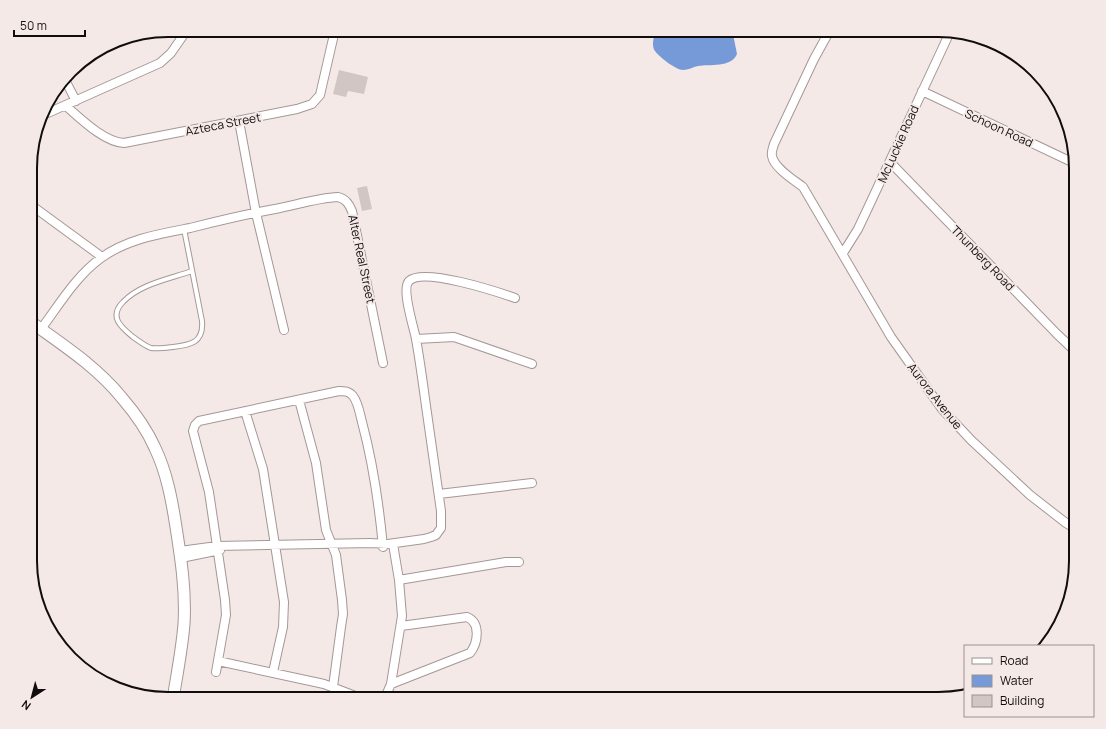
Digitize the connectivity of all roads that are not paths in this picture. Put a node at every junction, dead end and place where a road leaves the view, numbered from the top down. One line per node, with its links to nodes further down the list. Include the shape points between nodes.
1 (179, 37): 7 (street, via 171,53 160,63)
2 (333, 37): 10 (street, Azteca Street, via 322,89 317,100 297,109)
3 (826, 37): 16 (street, Aurora Avenue, via 774,144 772,157 778,167 803,186)
4 (948, 37): 6 (street, McLuckie Road)
5 (68, 85): 7 (street)
6 (922, 91): 11 (street, Schoon Road); 12 (street, McLuckie Road)
7 (76, 101): 8 (street)
8 (66, 106): 9 (street); 10 (street, Azteca Street, via 88,125 124,144)
9 (50, 112)
10 (239, 121): 14 (street)
11 (1069, 161)
12 (890, 162): 16 (street, McLuckie Road); 24 (street, Thunberg Road)
13 (37, 210): 17 (street)
14 (256, 212): 15 (street, Alter Real Street); 22 (street); 25 (street, Alter Real Street, via 334,197 348,203 352,211)
15 (184, 229): 17 (street, Alter Real Street, via 135,240); 18 (lane)
16 (843, 254): 31 (street, Aurora Avenue, via 891,338 942,409 1030,495)
17 (102, 257): 21 (street, Alter Real Street, via 89,267 72,287)
18 (192, 271): 18 (lane, via 154,284 128,297 117,312 121,327 151,348 188,345 197,340 203,325)
19 (515, 298): 23 (street, via 454,280 413,278 407,284 406,293)
20 (37, 326): 21 (street)
21 (41, 329): 36 (street, via 106,380 131,409 149,436 165,474)
22 (284, 330)
23 (416, 339): 26 (street, via 454,337); 30 (street)
24 (1069, 345)
25 (384, 363)
26 (532, 364)
27 (299, 400): 28 (street); 32 (street, via 344,391 354,397 374,468); 33 (street, via 316,463 327,536)
28 (245, 411): 34 (street, via 204,418 196,423 194,428 209,492); 35 (street, via 263,469)
29 (532, 483): 30 (street)
30 (438, 494): 32 (street, via 442,523 436,535 424,540)
31 (1069, 525)
32 (387, 544): 33 (street); 38 (street)
33 (333, 547): 35 (street); 44 (street, via 343,614)
34 (218, 548): 35 (street); 36 (street); 40 (street, via 226,614)
35 (275, 548): 42 (street, via 284,614)
36 (180, 554): 45 (street, via 185,601 184,625)
37 (519, 562): 38 (street)
38 (399, 580): 39 (street)
39 (401, 626): 43 (street); 43 (street, via 467,617 473,621 477,632 470,653)
40 (218, 661): 41 (street); 42 (street)
41 (216, 672)
42 (273, 672): 44 (street)
43 (391, 684): 47 (street)
44 (333, 687): 46 (street)
45 (174, 692)
46 (346, 692)
47 (388, 692)

